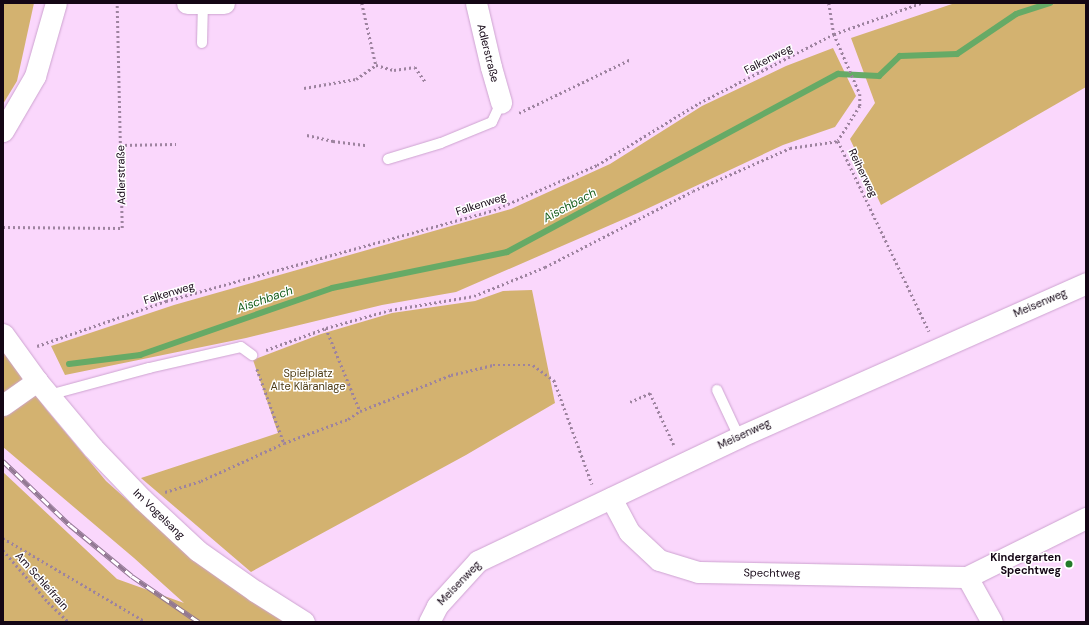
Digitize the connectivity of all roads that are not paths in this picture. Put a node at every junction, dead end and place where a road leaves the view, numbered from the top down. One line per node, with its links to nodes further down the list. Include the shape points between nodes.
1 (56, 3): 8 (street, via 35,76)
2 (188, 3): 3 (street)
3 (203, 3): 4 (street); 6 (lane)
4 (224, 3)
5 (476, 3): 7 (street, Adlerstraße)
6 (202, 43)
7 (501, 103): 9 (lane, via 492,122 441,143)
8 (3, 131)
9 (388, 159)
10 (1086, 283): 16 (street, Meisenweg)
11 (3, 334): 13 (street, Im Vogelsang)
12 (252, 355): 13 (lane, via 241,348)
13 (43, 388): 15 (street); 20 (street, Im Vogelsang, via 93,448 142,499 198,551)
14 (718, 390): 16 (lane)
15 (3, 405)
16 (739, 437): 17 (street, Meisenweg)
17 (605, 500): 19 (street, Spechtweg, via 629,532 659,560 698,572); 21 (street, Meisenweg, via 478,561 437,606)
18 (1086, 518): 19 (street, Spechtweg)
19 (967, 577): 22 (street)
20 (304, 622)
21 (429, 622)
22 (992, 622)

